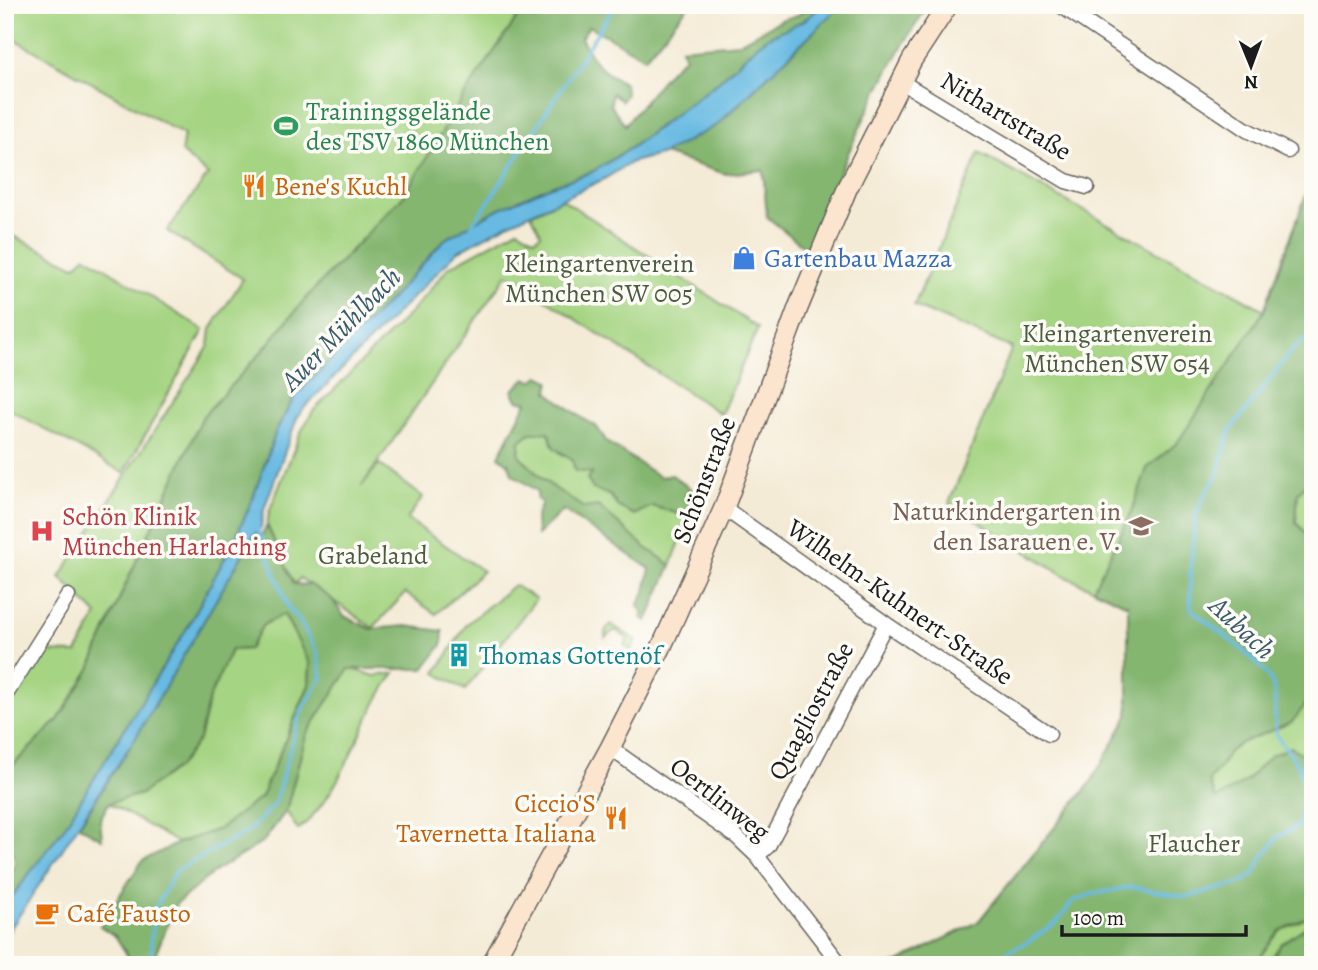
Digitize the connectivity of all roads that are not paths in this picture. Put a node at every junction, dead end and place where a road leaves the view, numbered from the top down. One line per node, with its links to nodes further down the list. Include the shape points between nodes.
1 (948, 5): 3 (street, Schönstraße)
2 (1060, 5): 4 (street, via 1247,130)
3 (901, 81): 5 (street, Nithartstraße, via 1066,181); 6 (street, Schönstraße, via 817,260)
4 (1288, 151)
5 (1087, 187)
6 (724, 508): 8 (street, Wilhelm-Kuhnert-Straße); 11 (street, Schönstraße)
7 (68, 596): 9 (street)
8 (886, 624): 10 (street, Wilhelm-Kuhnert-Straße); 12 (street, Quagliostraße, via 768,846)
9 (5, 696)
10 (1049, 734)
11 (610, 748): 12 (street, Oertlinweg, via 712,817); 13 (street, Schönstraße)
12 (757, 856): 14 (street, Oertlinweg)
13 (491, 965)
14 (841, 965)

